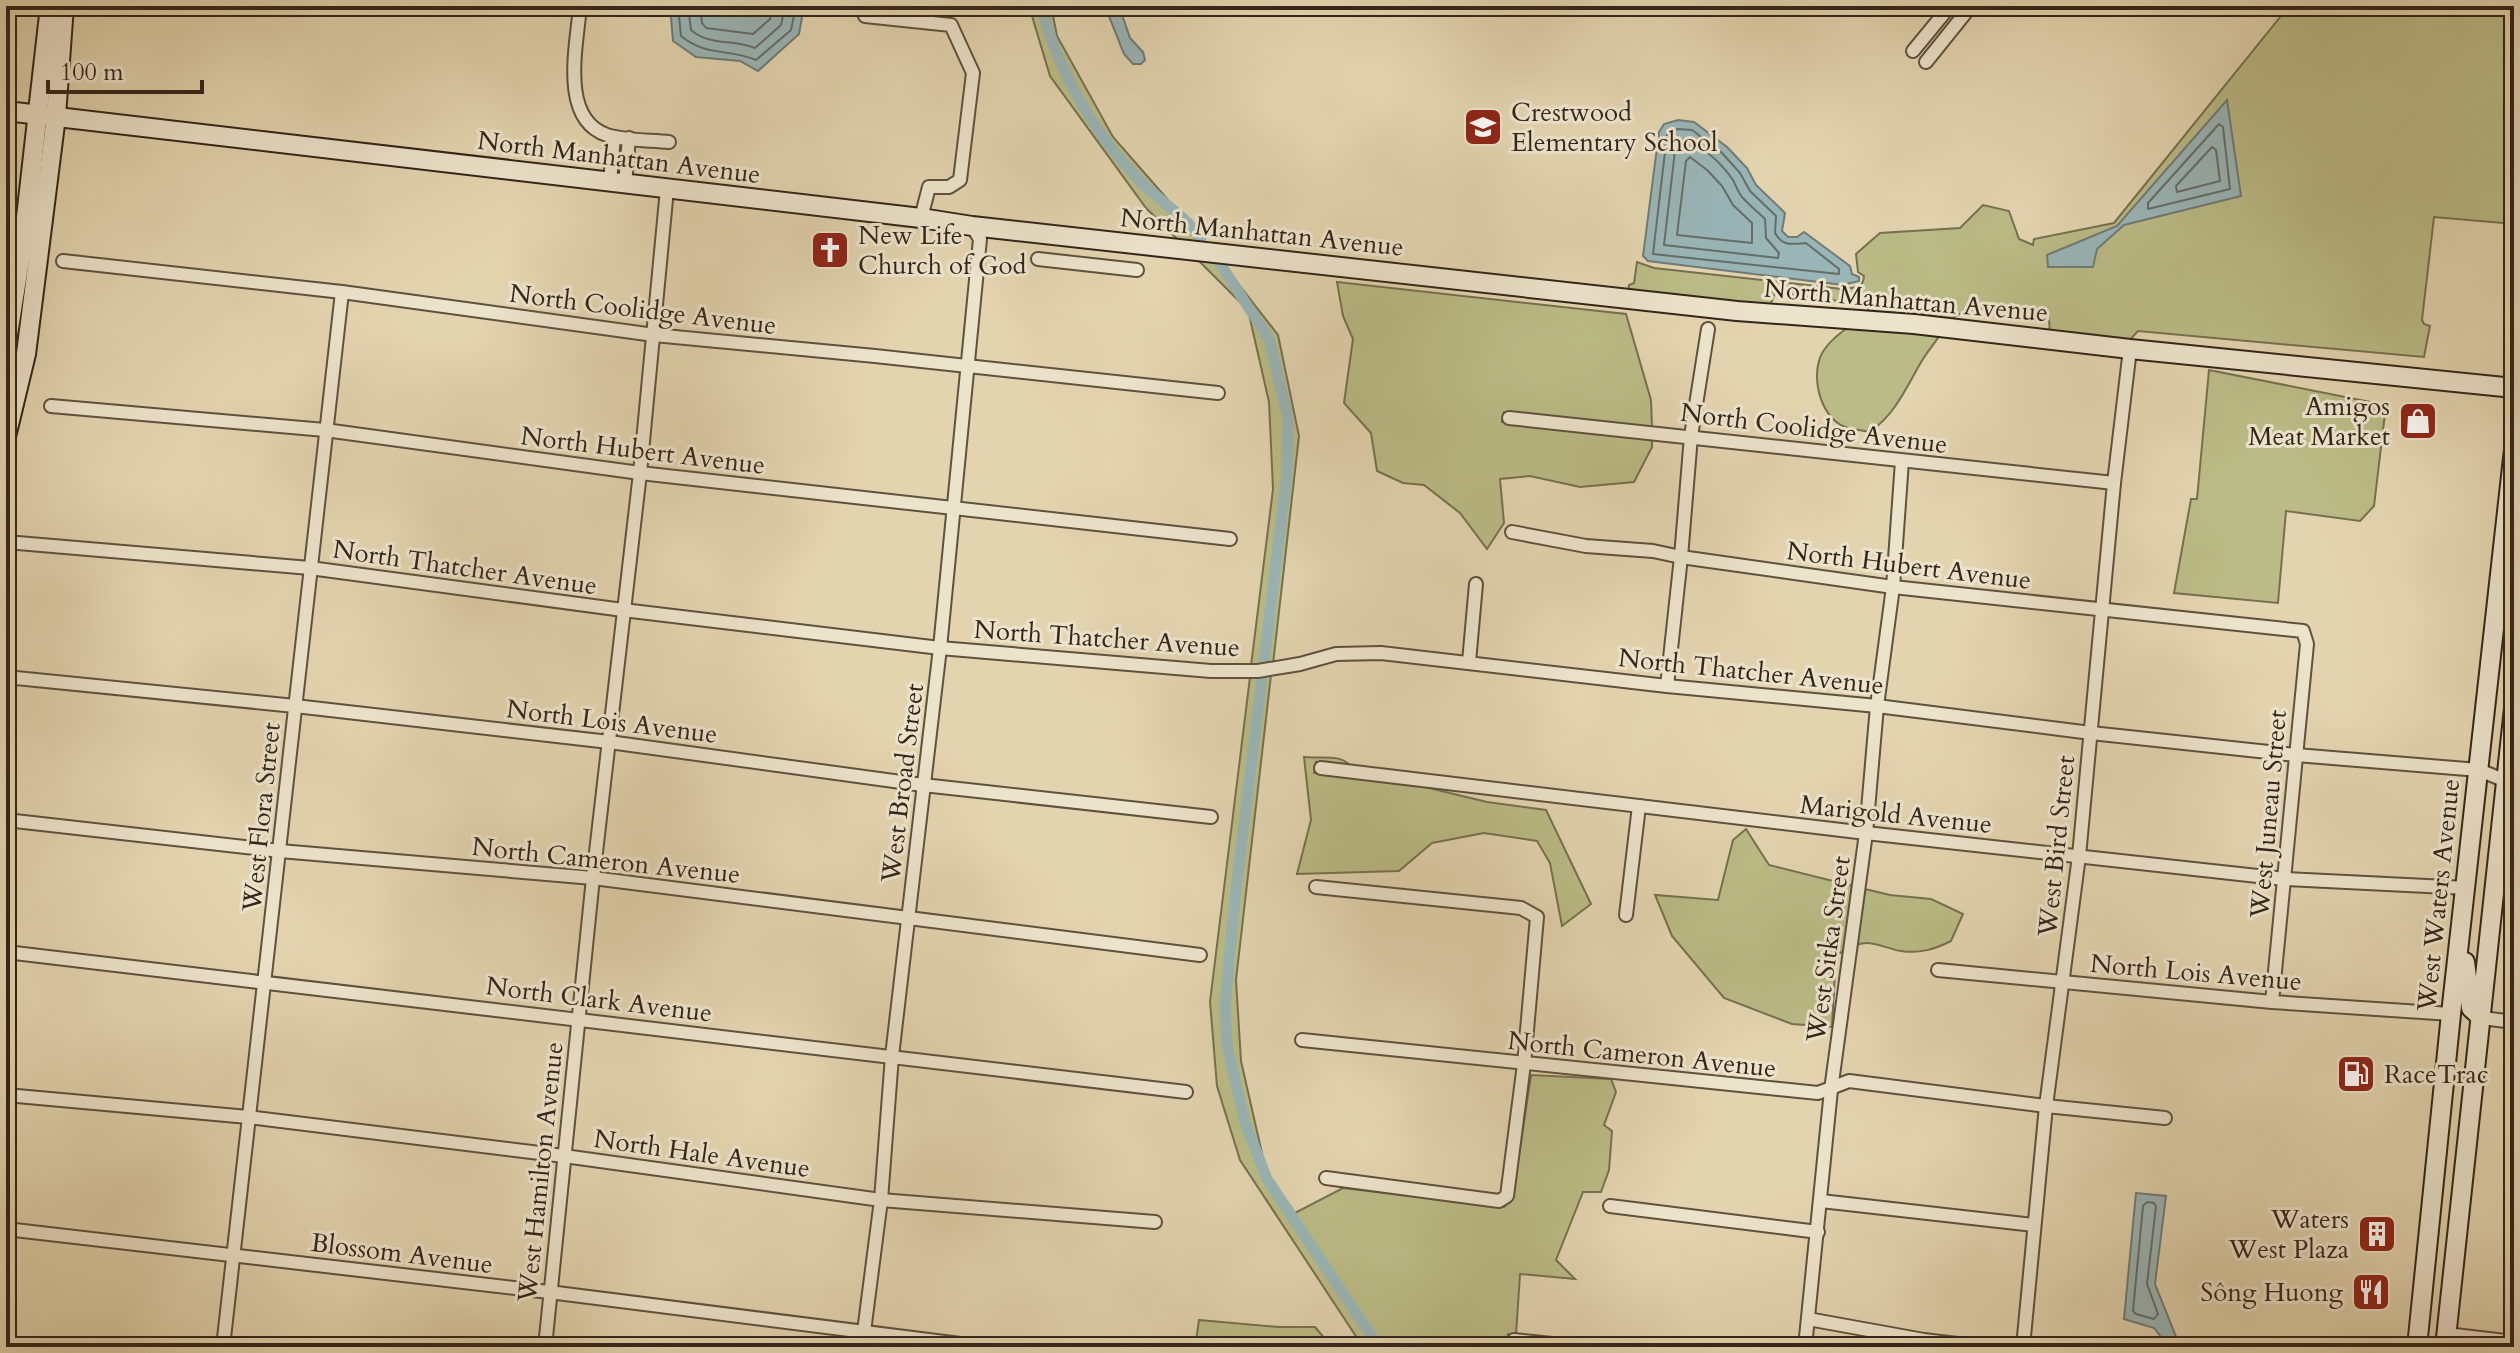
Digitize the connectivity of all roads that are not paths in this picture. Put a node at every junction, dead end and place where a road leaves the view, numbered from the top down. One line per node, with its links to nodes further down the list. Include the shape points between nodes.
1 (50, 6): 10 (street)
2 (64, 6): 10 (street)
3 (580, 6): 11 (street, via 573,90 585,121)
4 (866, 6): 16 (street, via 865,16 951,25 973,73 960,180 949,187 929,187)
5 (1950, 6): 7 (street)
6 (1971, 6): 8 (street)
7 (1913, 51)
8 (1926, 62)
9 (6, 111): 10 (street, North Manhattan Avenue)
10 (47, 115): 14 (street, North Manhattan Avenue); 26 (street); 35 (street, via 26,354)
11 (614, 137): 12 (street); 14 (street)
12 (629, 138): 13 (street); 14 (street)
13 (669, 142)
14 (617, 183): 15 (street, North Manhattan Avenue)
15 (667, 189): 16 (street, North Manhattan Avenue); 25 (street, West Hamilton Avenue)
16 (921, 218): 17 (street, North Manhattan Avenue)
17 (972, 226): 18 (street, North Manhattan Avenue); 28 (street, West Broad Street, via 980,239)
18 (1090, 239): 21 (street); 27 (street, North Manhattan Avenue)
19 (1038, 259): 21 (street)
20 (63, 261): 23 (street, North Coolidge Avenue)
21 (1087, 264): 22 (street)
22 (1137, 270)
23 (342, 292): 25 (street, North Coolidge Avenue); 33 (street, West Flora Street)
24 (1708, 329): 34 (street)
25 (654, 335): 28 (street, North Coolidge Avenue); 38 (street, West Hamilton Avenue)
26 (6, 347)
27 (2130, 349): 29 (street, North Manhattan Avenue); 39 (street, West Bird Street)
28 (967, 365): 30 (street, North Coolidge Avenue); 40 (street, West Broad Street)
29 (2514, 388)
30 (1218, 393)
31 (51, 406): 33 (street, North Hubert Avenue)
32 (1509, 418): 34 (street, North Coolidge Avenue)
33 (325, 430): 38 (street, North Hubert Avenue); 45 (street, West Flora Street)
34 (1691, 436): 37 (street, North Coolidge Avenue); 44 (street)
35 (6, 437)
36 (2514, 449): 62 (street, West Waters Avenue)
37 (1902, 461): 39 (street, North Coolidge Avenue); 47 (street, West Sitka Street)
38 (640, 473): 40 (street, North Hubert Avenue); 48 (street, West Hamilton Avenue)
39 (2114, 483): 49 (street, West Bird Street)
40 (953, 509): 42 (street, North Hubert Avenue); 51 (street, West Broad Street)
41 (1512, 532): 44 (street, North Hubert Avenue)
42 (1230, 539)
43 (18, 543): 45 (street, North Thatcher Avenue)
44 (1681, 557): 47 (street, North Hubert Avenue); 54 (street)
45 (310, 568): 48 (street, North Thatcher Avenue); 55 (street, West Flora Street)
46 (1476, 584): 52 (street)
47 (1893, 587): 49 (street, North Hubert Avenue); 56 (street, West Sitka Street)
48 (623, 610): 51 (street, North Thatcher Avenue); 59 (street, West Hamilton Avenue)
49 (2103, 611): 50 (street, North Hubert Avenue); 58 (street, West Bird Street)
50 (2303, 631): 60 (street, West Juneau Street, via 2307,644)
51 (940, 648): 52 (street, North Thatcher Avenue, via 1211,671 1277,669 1336,654); 64 (street, West Broad Street)
52 (1469, 662): 54 (street, North Thatcher Avenue)
53 (6, 677): 55 (street, North Lois Avenue)
54 (1667, 686): 56 (street, North Thatcher Avenue)
55 (295, 706): 59 (street, North Lois Avenue); 69 (street, West Flora Street)
56 (1877, 706): 58 (street, North Thatcher Avenue); 68 (street, West Sitka Street)
57 (2514, 708): 63 (street)
58 (2091, 733): 60 (street, North Thatcher Avenue); 70 (street, West Bird Street)
59 (609, 742): 64 (street, North Lois Avenue); 71 (street, West Hamilton Avenue)
60 (2296, 755): 62 (street, North Thatcher Avenue); 72 (street, West Juneau Street)
61 (1321, 768): 65 (street, Marigold Avenue)
62 (2479, 770): 63 (street); 74 (street, West Waters Avenue)
63 (2510, 783): 86 (street)
64 (923, 785): 66 (street, North Lois Avenue); 76 (street, West Broad Street)
65 (1639, 806): 68 (street, Marigold Avenue); 75 (street)
66 (1211, 817)
67 (6, 820): 69 (street, North Cameron Avenue)
68 (1866, 833): 70 (street, Marigold Avenue); 91 (street, West Sitka Street)
69 (280, 851): 71 (street, North Cameron Avenue); 81 (street, West Flora Street)
70 (2079, 856): 72 (street, Marigold Avenue); 82 (street, West Bird Street)
71 (593, 878): 76 (street, North Cameron Avenue); 85 (street, West Hamilton Avenue)
72 (2285, 879): 74 (street, Marigold Avenue); 83 (street, West Juneau Street)
73 (1316, 887): 90 (street, via 1521,908 1537,917)
74 (2467, 888): 77 (street, West Waters Avenue)
75 (1626, 915)
76 (907, 919): 79 (street, North Cameron Avenue); 89 (street, West Broad Street)
77 (2463, 919): 84 (street, West Waters Avenue); 86 (street, via 2471,1008)
78 (6, 952): 81 (street, North Clark Avenue)
79 (1200, 955)
80 (1938, 970): 82 (street, North Lois Avenue)
81 (265, 981): 85 (street, North Clark Avenue); 95 (street, West Flora Street)
82 (2062, 982): 83 (street, North Lois Avenue); 94 (street, West Bird Street)
83 (2272, 1002): 84 (street, North Lois Avenue)
84 (2451, 1014): 120 (street, West Waters Avenue)
85 (578, 1018): 89 (street, North Clark Avenue); 97 (street, West Hamilton Avenue)
86 (2482, 1018): 87 (street); 111 (street)
87 (2514, 1022)
88 (1302, 1040): 90 (street, North Cameron Avenue)
89 (892, 1056): 92 (street, North Clark Avenue); 99 (street, West Broad Street)
90 (1524, 1064): 91 (street, North Cameron Avenue, via 1818,1093); 98 (street, via 1507,1196 1499,1201)
91 (1831, 1090): 94 (street, North Cameron Avenue, via 1849,1081); 100 (street, West Sitka Street)
92 (1186, 1092)
93 (6, 1095): 95 (street, North Hale Avenue)
94 (2046, 1106): 96 (street, North Cameron Avenue); 103 (street, West Bird Street)
95 (248, 1117): 97 (street, North Hale Avenue); 106 (street, West Flora Street)
96 (2165, 1118)
97 (564, 1156): 99 (street, North Hale Avenue); 107 (street, West Hamilton Avenue)
98 (1326, 1178)
99 (881, 1200): 102 (street, North Hale Avenue); 109 (street, West Broad Street)
100 (1821, 1201): 103 (street); 105 (street, West Sitka Street)
101 (1610, 1206): 105 (street)
102 (1155, 1222)
103 (2034, 1225): 119 (street, West Bird Street)
104 (6, 1229): 106 (street, Blossom Avenue)
105 (1818, 1232): 108 (street, West Sitka Street)
106 (231, 1255): 107 (street, Blossom Avenue); 113 (street, West Flora Street)
107 (549, 1292): 109 (street, Blossom Avenue); 114 (street, West Hamilton Avenue)
108 (1808, 1319): 117 (street, West Sitka Street); 118 (street)
109 (863, 1340): 115 (street, Blossom Avenue)
110 (1514, 1340): 116 (street)
111 (2445, 1340): 112 (street)
112 (2514, 1342)
113 (223, 1347)
114 (545, 1347)
115 (984, 1347)
116 (1580, 1347)
117 (1805, 1347)
118 (1982, 1347)
119 (2023, 1347)
120 (2417, 1347)

